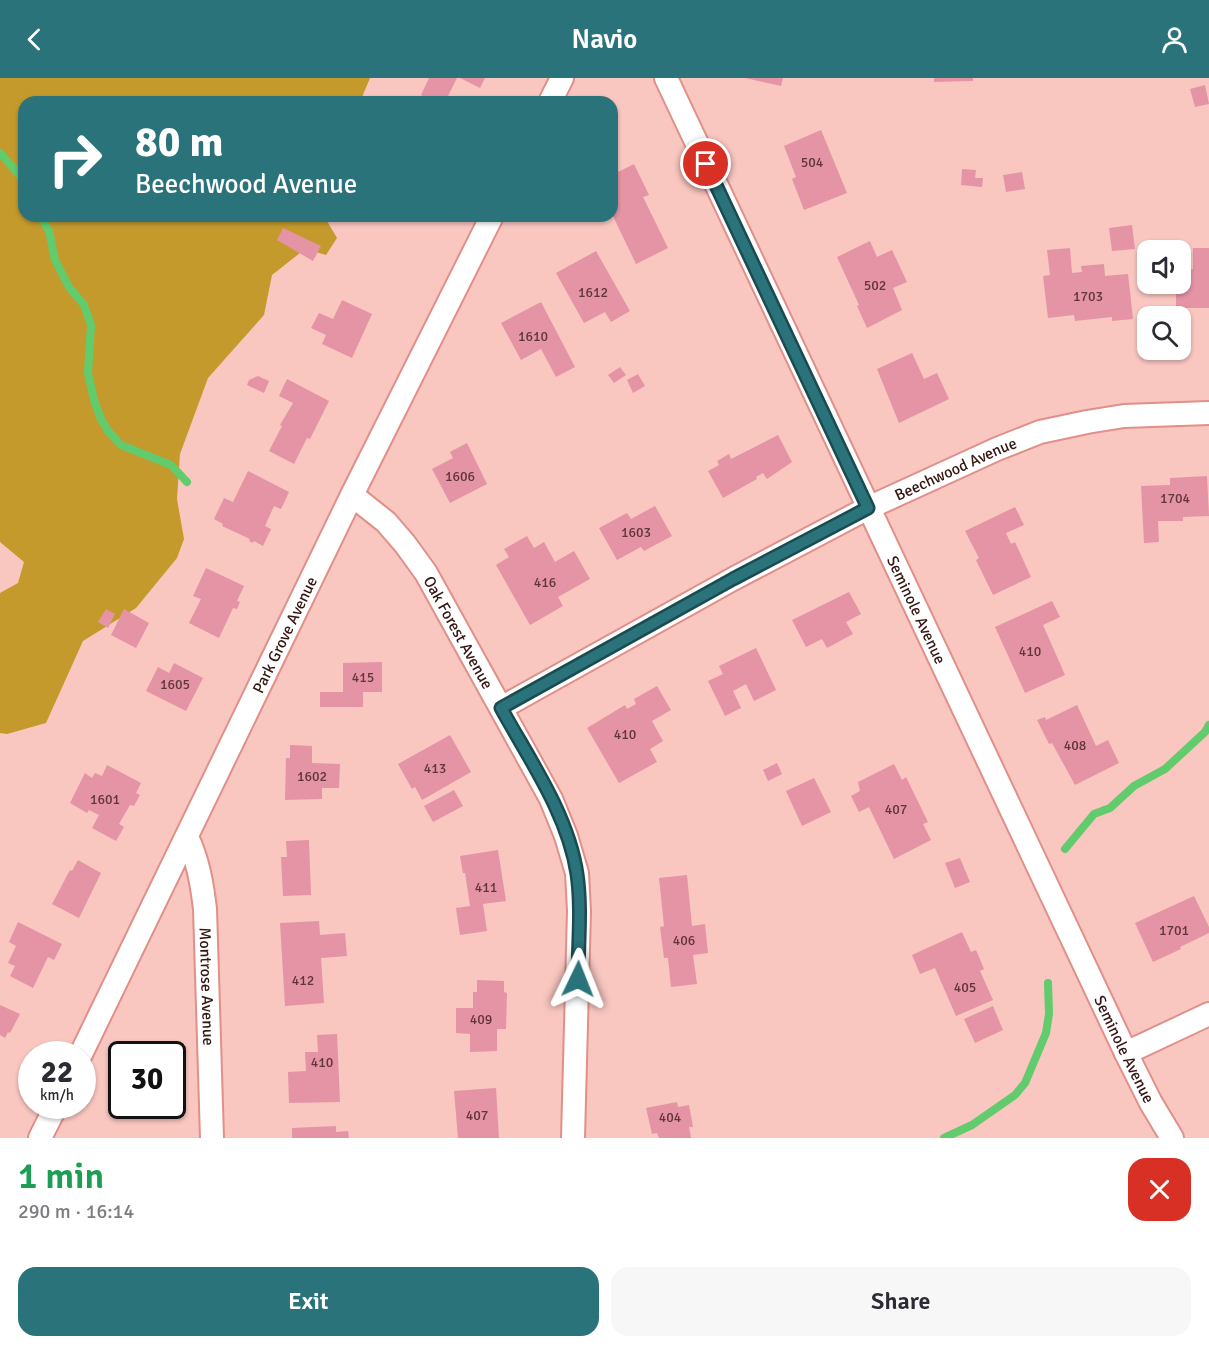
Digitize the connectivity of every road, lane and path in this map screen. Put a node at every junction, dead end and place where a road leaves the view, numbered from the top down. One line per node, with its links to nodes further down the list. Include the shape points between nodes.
1 (562, 78): 3 (street)
2 (666, 78): 7 (street, Seminole Avenue)
3 (553, 96)
4 (489, 222): 6 (street, Park Grove Avenue)
5 (1209, 413): 7 (street, Beechwood Avenue, via 1124,416 1040,432)
6 (352, 495): 8 (street, Oak Forest Avenue, via 386,522 426,573); 9 (street, Park Grove Avenue)
7 (868, 508): 8 (street, Beechwood Avenue); 12 (street, Seminole Avenue)
8 (501, 708): 16 (street, Oak Forest Avenue, via 551,799 577,873)
9 (187, 837): 11 (street, Park Grove Avenue); 15 (street, Montrose Avenue, via 202,881 205,909)
10 (1209, 1014): 12 (street)
11 (87, 1041)
12 (1126, 1053): 17 (street, Seminole Avenue)
13 (50, 1119): 14 (street)
14 (40, 1138)
15 (212, 1138)
16 (573, 1138)
17 (1172, 1138)

